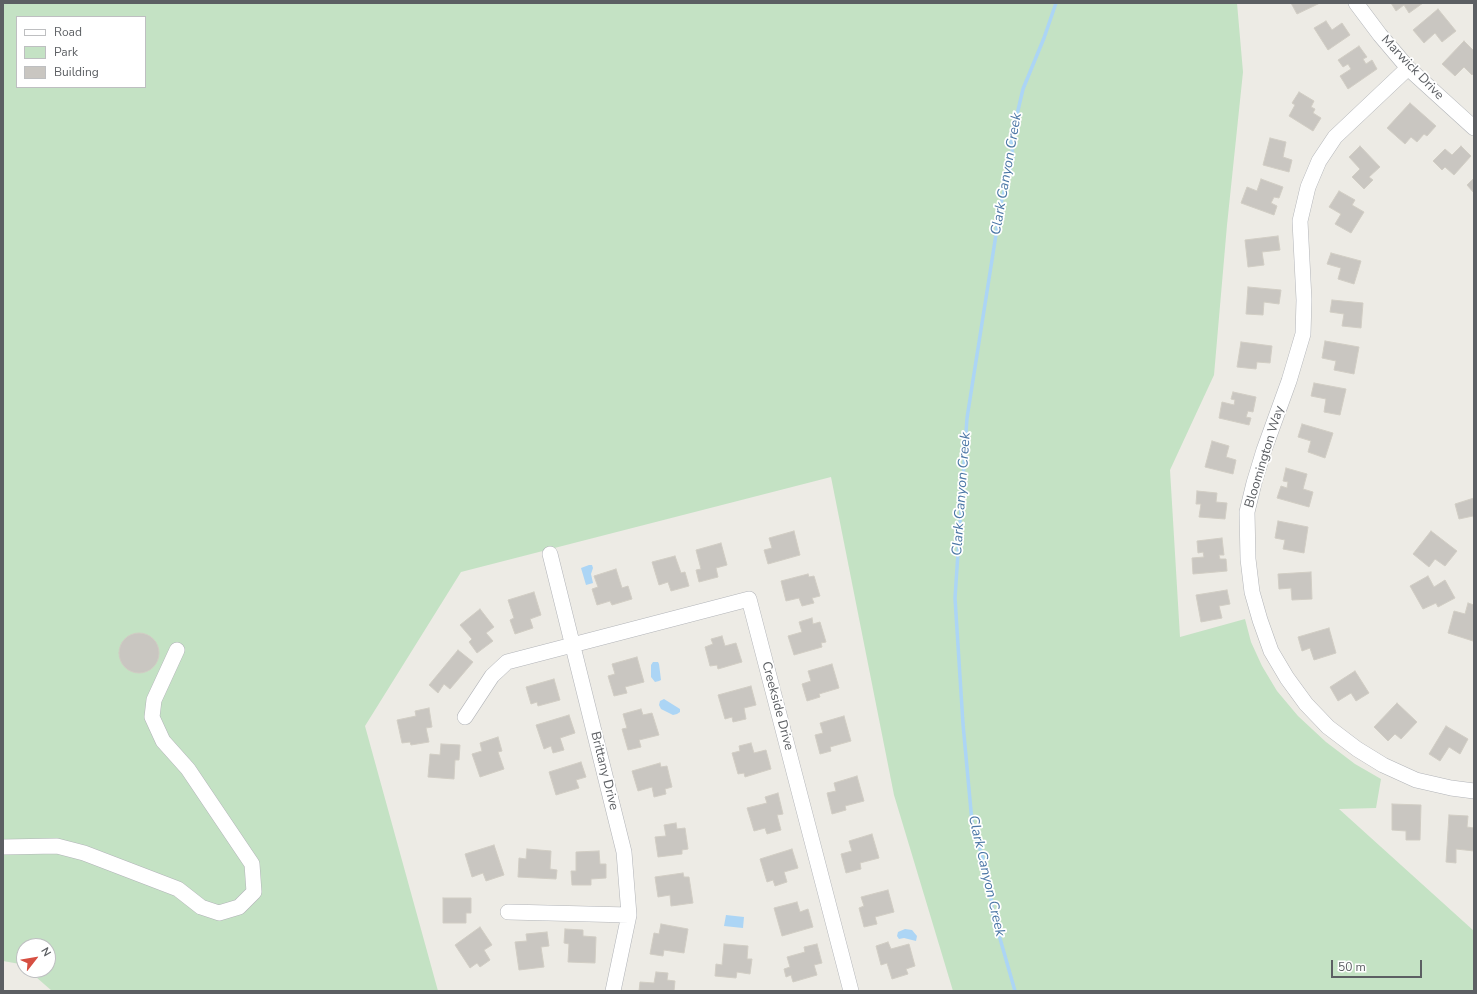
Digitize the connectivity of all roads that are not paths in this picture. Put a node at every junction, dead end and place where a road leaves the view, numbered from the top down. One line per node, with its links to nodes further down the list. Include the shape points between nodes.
1 (1356, 3): 2 (street, Marwick Drive)
2 (1408, 68): 3 (street, Marwick Drive); 8 (street, Bloomington Way, via 1335,137 1319,161 1308,187 1300,221 1303,334 1254,483 1248,512 1248,560 1252,592 1271,651 1306,704 1328,727 1383,765 1416,780)
3 (1474, 128)
4 (550, 554): 5 (street, Brittany Drive)
5 (572, 646): 7 (street, via 507,662 492,676); 11 (street, Brittany Drive, via 624,852); 13 (street, Creekside Drive, via 749,599)
6 (178, 650): 9 (street, via 154,700 152,717 162,741 188,769 252,864 254,892 239,907 219,913 201,907 178,889 84,853 57,846)
7 (465, 716)
8 (1474, 791)
9 (3, 847)
10 (508, 912): 11 (street)
11 (628, 915): 12 (street, Brittany Drive)
12 (613, 991)
13 (851, 991)

